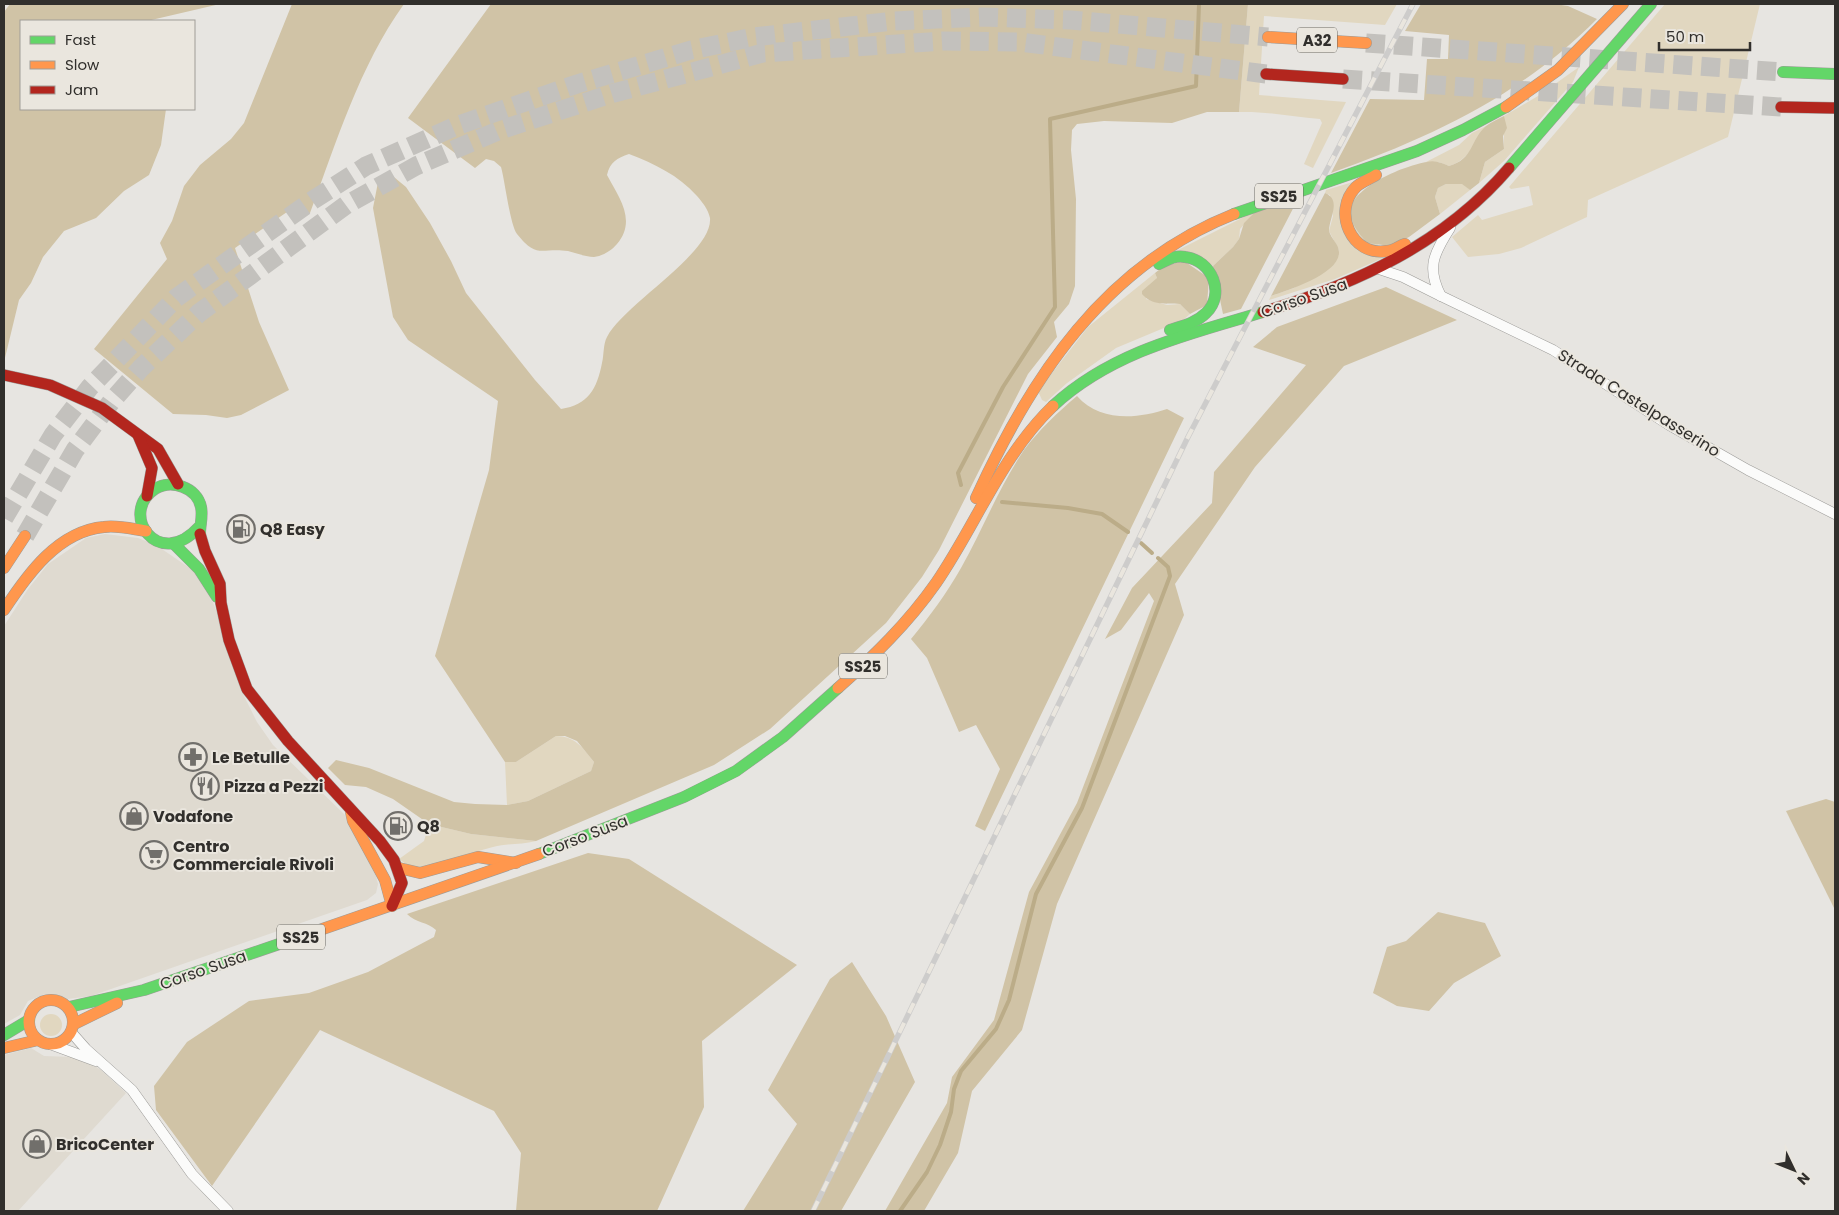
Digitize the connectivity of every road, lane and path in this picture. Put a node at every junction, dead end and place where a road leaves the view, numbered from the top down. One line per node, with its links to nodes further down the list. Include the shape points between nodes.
1 (1623, 4): 11 (main road, Corso Susa / SS25, via 1547,79)
2 (1651, 4): 12 (main road, Corso Susa / SS25, via 1522,155 1492,188)
3 (1268, 37): 4 (main road, A32)
4 (1366, 43)
5 (1783, 72): 7 (main road)
6 (1266, 74): 8 (main road, A32)
7 (1835, 74)
8 (1344, 79)
9 (1781, 107): 10 (main road)
10 (1835, 108)
11 (1448, 137): 12 (main road, via 1424,157 1365,178 1346,197 1344,218 1350,236 1357,243 1380,252 1401,247 1434,224); 15 (main road, Corso Susa / SS25, via 1372,168 1248,207 1220,220 1160,254)
12 (1455, 220): 13 (main road, Corso Susa / SS25); 14 (street, via 1433,265 1433,281)
13 (1378, 269): 14 (street, Strada Castelpasserino); 16 (main road, Corso Susa / SS25, via 1326,292 1152,346)
14 (1441, 296): 21 (street, Strada Castelpasserino, via 1553,350 1669,425)
15 (1094, 310): 16 (main road, via 1116,299 1173,256 1182,255 1196,260 1214,280 1213,302 1201,318 1133,344); 26 (main road, Corso Susa / SS25, via 1053,356 1037,380 992,461)
16 (1104, 368): 26 (main road, Corso Susa / SS25, via 1067,393 1034,425 1009,459)
17 (4, 375): 18 (main road, via 33,380 73,394 102,408)
18 (138, 435): 19 (main road, via 158,450); 20 (main road, via 152,468)
19 (178, 484): 20 (main road, via 162,485); 22 (main road, via 194,493 199,501 202,518)
20 (148, 496): 23 (main road, via 141,513)
21 (1835, 514)
22 (199, 527): 25 (main road, via 189,539); 28 (main road, via 204,550 220,585)
23 (146, 531): 25 (main road, via 159,542); 29 (main road, via 97,528 74,538 53,551 25,578)
24 (25, 536): 27 (main road)
25 (175, 545): 28 (main road, via 199,569)
26 (950, 560): 31 (main road, Corso Susa / SS25, via 923,602 893,637 810,713 750,761 684,797)
27 (4, 568)
28 (221, 602): 30 (main road, via 237,665 253,697)
29 (4, 610)
30 (350, 808): 32 (main road, via 364,821); 33 (main road, via 353,822 385,880)
31 (516, 862): 32 (main road, via 478,858 420,873); 33 (main road, Corso Susa / SS25)
32 (399, 868): 33 (main road, via 403,886)
33 (392, 906): 34 (main road, Corso Susa / SS25)
34 (144, 990): 35 (main road, Corso Susa / SS25); 37 (main road, Corso Susa / SS25)
35 (68, 1007): 36 (main road, SS25, via 58,1000 44,1001 34,1008); 37 (main road)
36 (29, 1020): 38 (main road, SS25); 39 (main road, via 32,1033)
37 (73, 1028): 40 (main road, SS25, via 62,1041); 42 (street)
38 (4, 1035)
39 (38, 1040): 40 (main road); 41 (main road)
40 (50, 1044): 42 (street)
41 (4, 1048)
42 (99, 1062): 43 (street, via 132,1090 192,1174)
43 (228, 1211)

